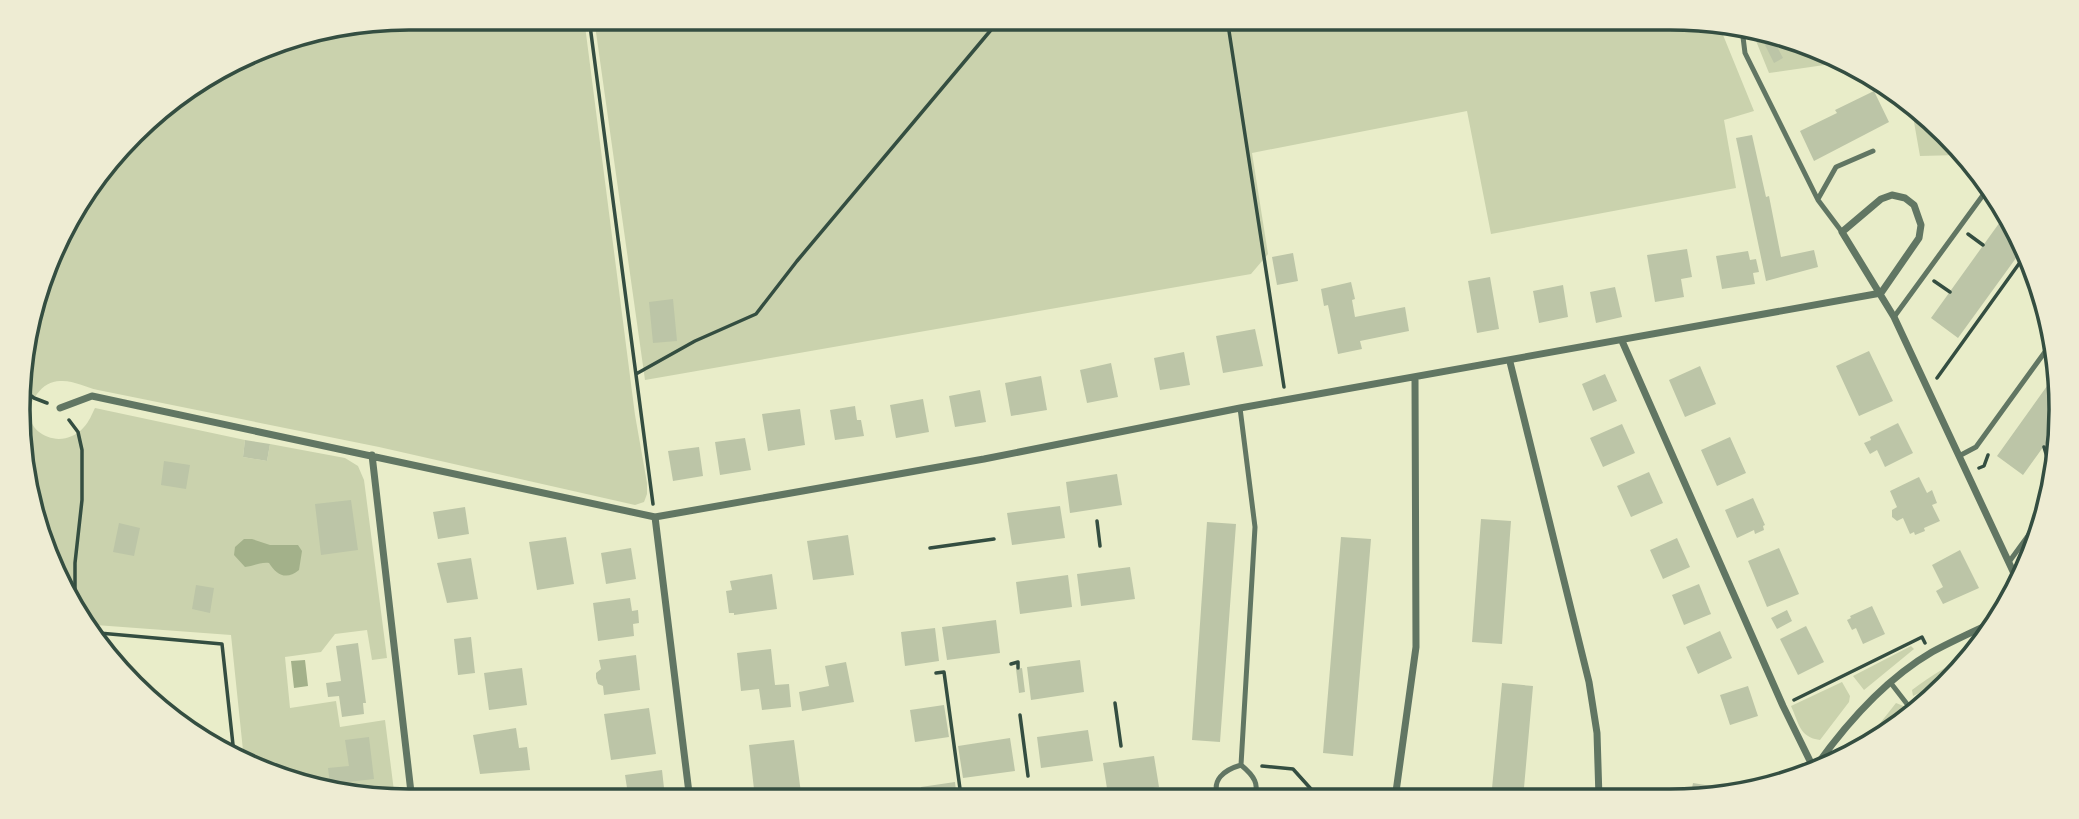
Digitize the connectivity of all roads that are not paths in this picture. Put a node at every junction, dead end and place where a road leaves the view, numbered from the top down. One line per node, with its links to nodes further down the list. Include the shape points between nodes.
1 (1743, 37): 4 (lane, via 1745,52)
2 (1873, 151): 4 (lane, via 1836,167)
3 (1983, 196): 7 (lane)
4 (1818, 200): 5 (lane)
5 (1842, 232): 6 (street); 6 (street, via 1881,199 1892,195 1914,205 1921,225 1919,237)
6 (1881, 293): 7 (street); 8 (street)
7 (1894, 317): 15 (street)
8 (1622, 341): 10 (street); 24 (street)
9 (2045, 352): 15 (lane, via 1976,447)
10 (1510, 362): 11 (street); 31 (street, via 1589,682)
11 (1415, 378): 13 (street); 30 (street, via 1416,647)
12 (60, 408): 14 (street, via 92,396)
13 (1240, 408): 16 (street); 25 (lane, via 1255,527)
14 (372, 455): 16 (street); 26 (street)
15 (1959, 456): 18 (street)
16 (655, 517): 27 (street)
17 (2027, 537): 18 (lane)
18 (2009, 562): 19 (street)
19 (2013, 571)
20 (1980, 628): 21 (street, via 1930,653)
21 (1891, 682): 22 (lane); 23 (street)
22 (1908, 705)
23 (1823, 756)
24 (1810, 762)
25 (1241, 765): 28 (lane, via 1227,769); 29 (lane, via 1253,775)
26 (411, 789)
27 (689, 789)
28 (1215, 789)
29 (1256, 789)
30 (1396, 789)
31 (1599, 789)

